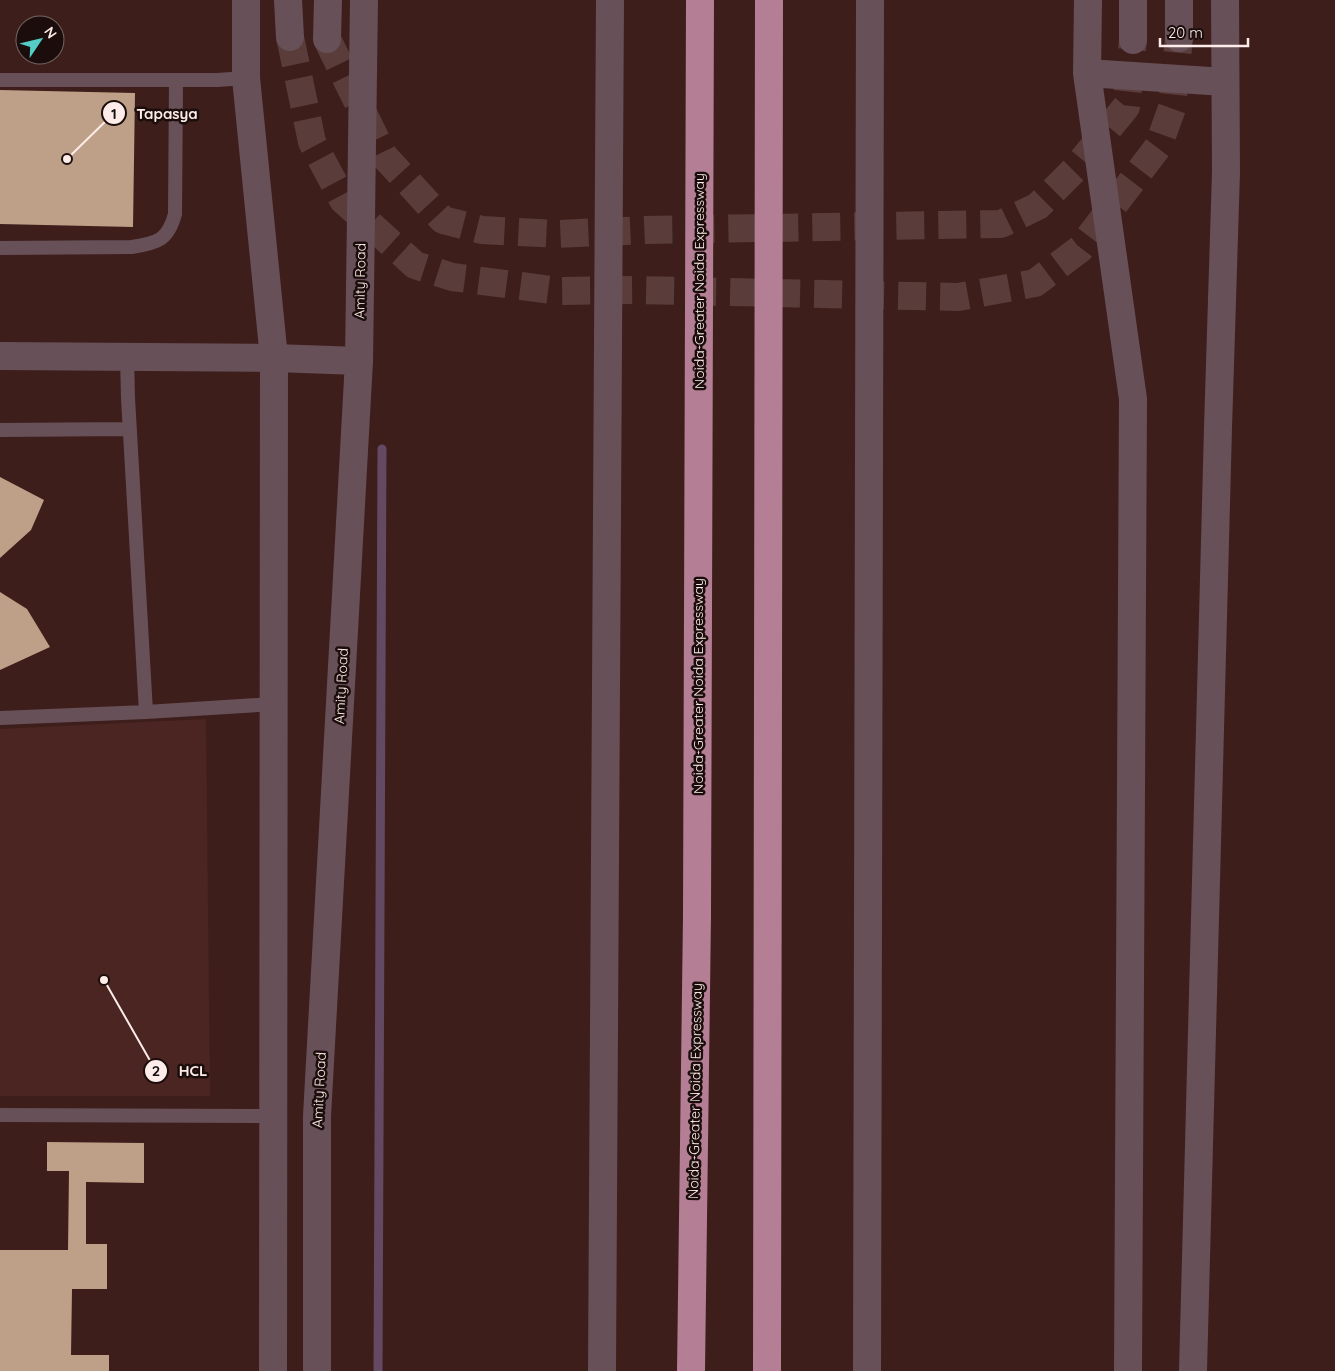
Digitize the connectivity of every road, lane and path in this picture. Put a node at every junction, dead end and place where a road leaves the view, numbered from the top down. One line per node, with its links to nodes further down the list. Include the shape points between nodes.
1 (246, 0): 18 (street)
2 (288, 0): 13 (street)
3 (328, 0): 15 (street)
4 (364, 0): 26 (street, Amity Road)
5 (610, 0): 36 (street)
6 (700, 0): 37 (highway, Noida-Greater Noida Expressway, via 697,906)
7 (769, 0): 38 (highway)
8 (870, 0): 39 (street)
9 (1088, 0): 17 (street)
10 (1133, 0): 16 (street)
11 (1179, 0): 14 (street)
12 (1225, 0): 21 (street)
13 (290, 37)
14 (1179, 38)
15 (328, 39)
16 (1133, 40)
17 (1087, 73): 21 (street); 40 (street, via 1133,398)
18 (246, 78): 20 (lane); 25 (street)
19 (0, 80): 20 (lane)
20 (176, 80): 22 (lane, via 175,214 171,228 162,240 132,248)
21 (1225, 82): 41 (street, via 1226,172)
22 (0, 248)
23 (0, 356): 24 (street)
24 (128, 356): 25 (street); 27 (lane)
25 (274, 358): 26 (street); 29 (street)
26 (359, 361): 35 (street, Amity Road, via 317,1116)
27 (130, 429): 28 (lane); 30 (lane)
28 (0, 430)
29 (274, 704): 30 (lane); 33 (street)
30 (146, 712): 31 (lane)
31 (0, 718)
32 (0, 1115): 33 (lane)
33 (274, 1116): 34 (street)
34 (273, 1371)
35 (317, 1371)
36 (602, 1371)
37 (691, 1371)
38 (767, 1371)
39 (867, 1371)
40 (1128, 1371)
41 (1193, 1371)

